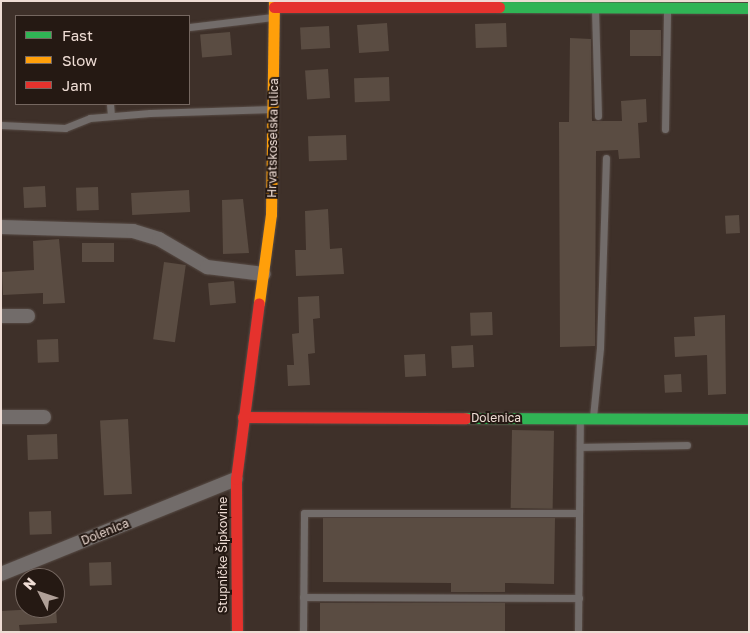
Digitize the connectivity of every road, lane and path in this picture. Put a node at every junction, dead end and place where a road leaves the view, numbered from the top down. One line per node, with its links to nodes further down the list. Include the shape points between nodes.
1 (274, 8): 2 (street); 5 (lane); 7 (street, Hrvatskoselska ulica)
2 (595, 8): 3 (street); 9 (lane)
3 (667, 8): 4 (street); 11 (lane)
4 (749, 8)
5 (190, 27)
6 (110, 105): 8 (lane)
7 (273, 109): 8 (lane); 14 (street, Hrvatskoselska ulica, via 272,214)
8 (111, 116): 10 (lane, via 65,128)
9 (598, 116)
10 (1, 125)
11 (665, 129)
12 (606, 158): 21 (lane, via 600,348)
13 (1, 227): 14 (street, via 133,231 159,239 208,267)
14 (264, 274): 19 (street, Hrvatskoselska ulica)
15 (1, 316): 16 (street)
16 (28, 316)
17 (1, 416): 18 (street)
18 (44, 417)
19 (243, 417): 20 (street, Dolenica); 25 (street, Hrvatskoselska ulica)
20 (580, 418): 21 (street, Dolenica); 24 (lane)
21 (593, 418): 22 (street, Dolenica)
22 (749, 419)
23 (687, 445): 24 (lane)
24 (580, 447): 26 (lane)
25 (236, 479): 27 (street, Dolenica); 30 (street, Stupničke Šipkovine)
26 (579, 513): 28 (lane, via 304,514); 29 (lane)
27 (1, 574)
28 (303, 598): 29 (lane); 31 (lane)
29 (579, 598): 32 (lane)
30 (237, 632)
31 (303, 632)
32 (578, 632)

